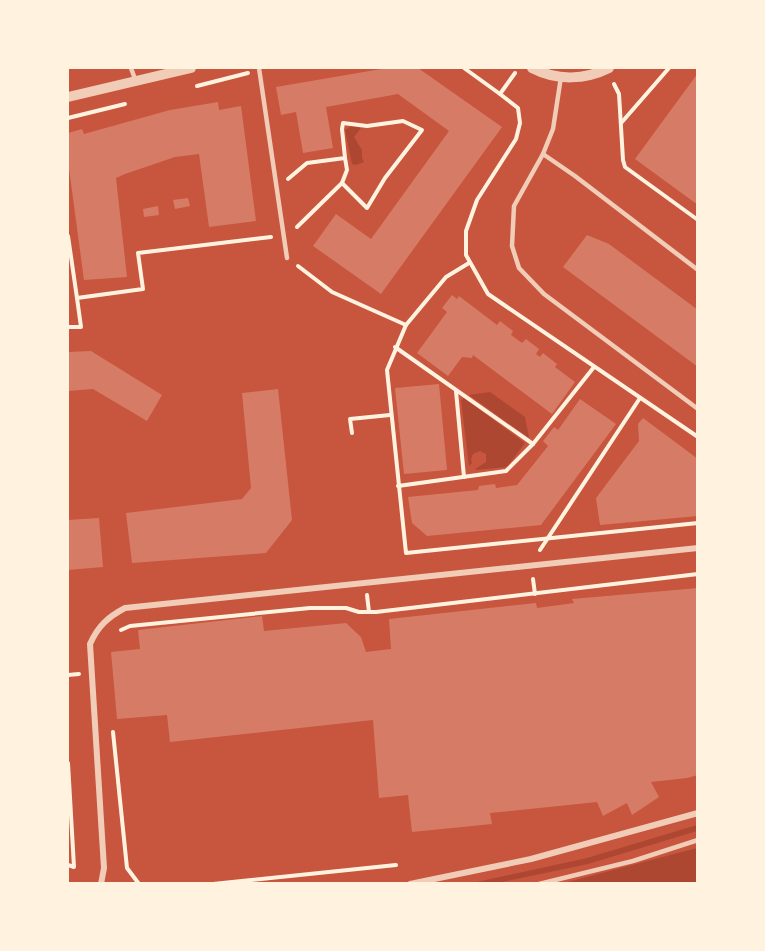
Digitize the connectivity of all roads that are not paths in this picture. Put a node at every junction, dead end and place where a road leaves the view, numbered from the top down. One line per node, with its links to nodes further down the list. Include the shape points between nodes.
1 (131, 68): 7 (lane)
2 (191, 68): 7 (street)
3 (259, 68): 10 (lane)
4 (532, 68): 6 (street)
5 (608, 68): 6 (street, via 588,77)
6 (561, 77): 9 (lane, via 553,129)
7 (135, 82): 8 (street)
8 (68, 97)
9 (543, 154): 11 (lane); 12 (lane, via 514,206 512,246 519,268 544,294)
10 (287, 258)
11 (698, 270)
12 (698, 409)
13 (698, 548): 16 (street, via 125,608 108,617 90,644 104,868)
14 (698, 813): 17 (street, via 531,859)
15 (698, 840): 18 (lane)
16 (101, 884)
17 (410, 884)
18 (539, 884)

